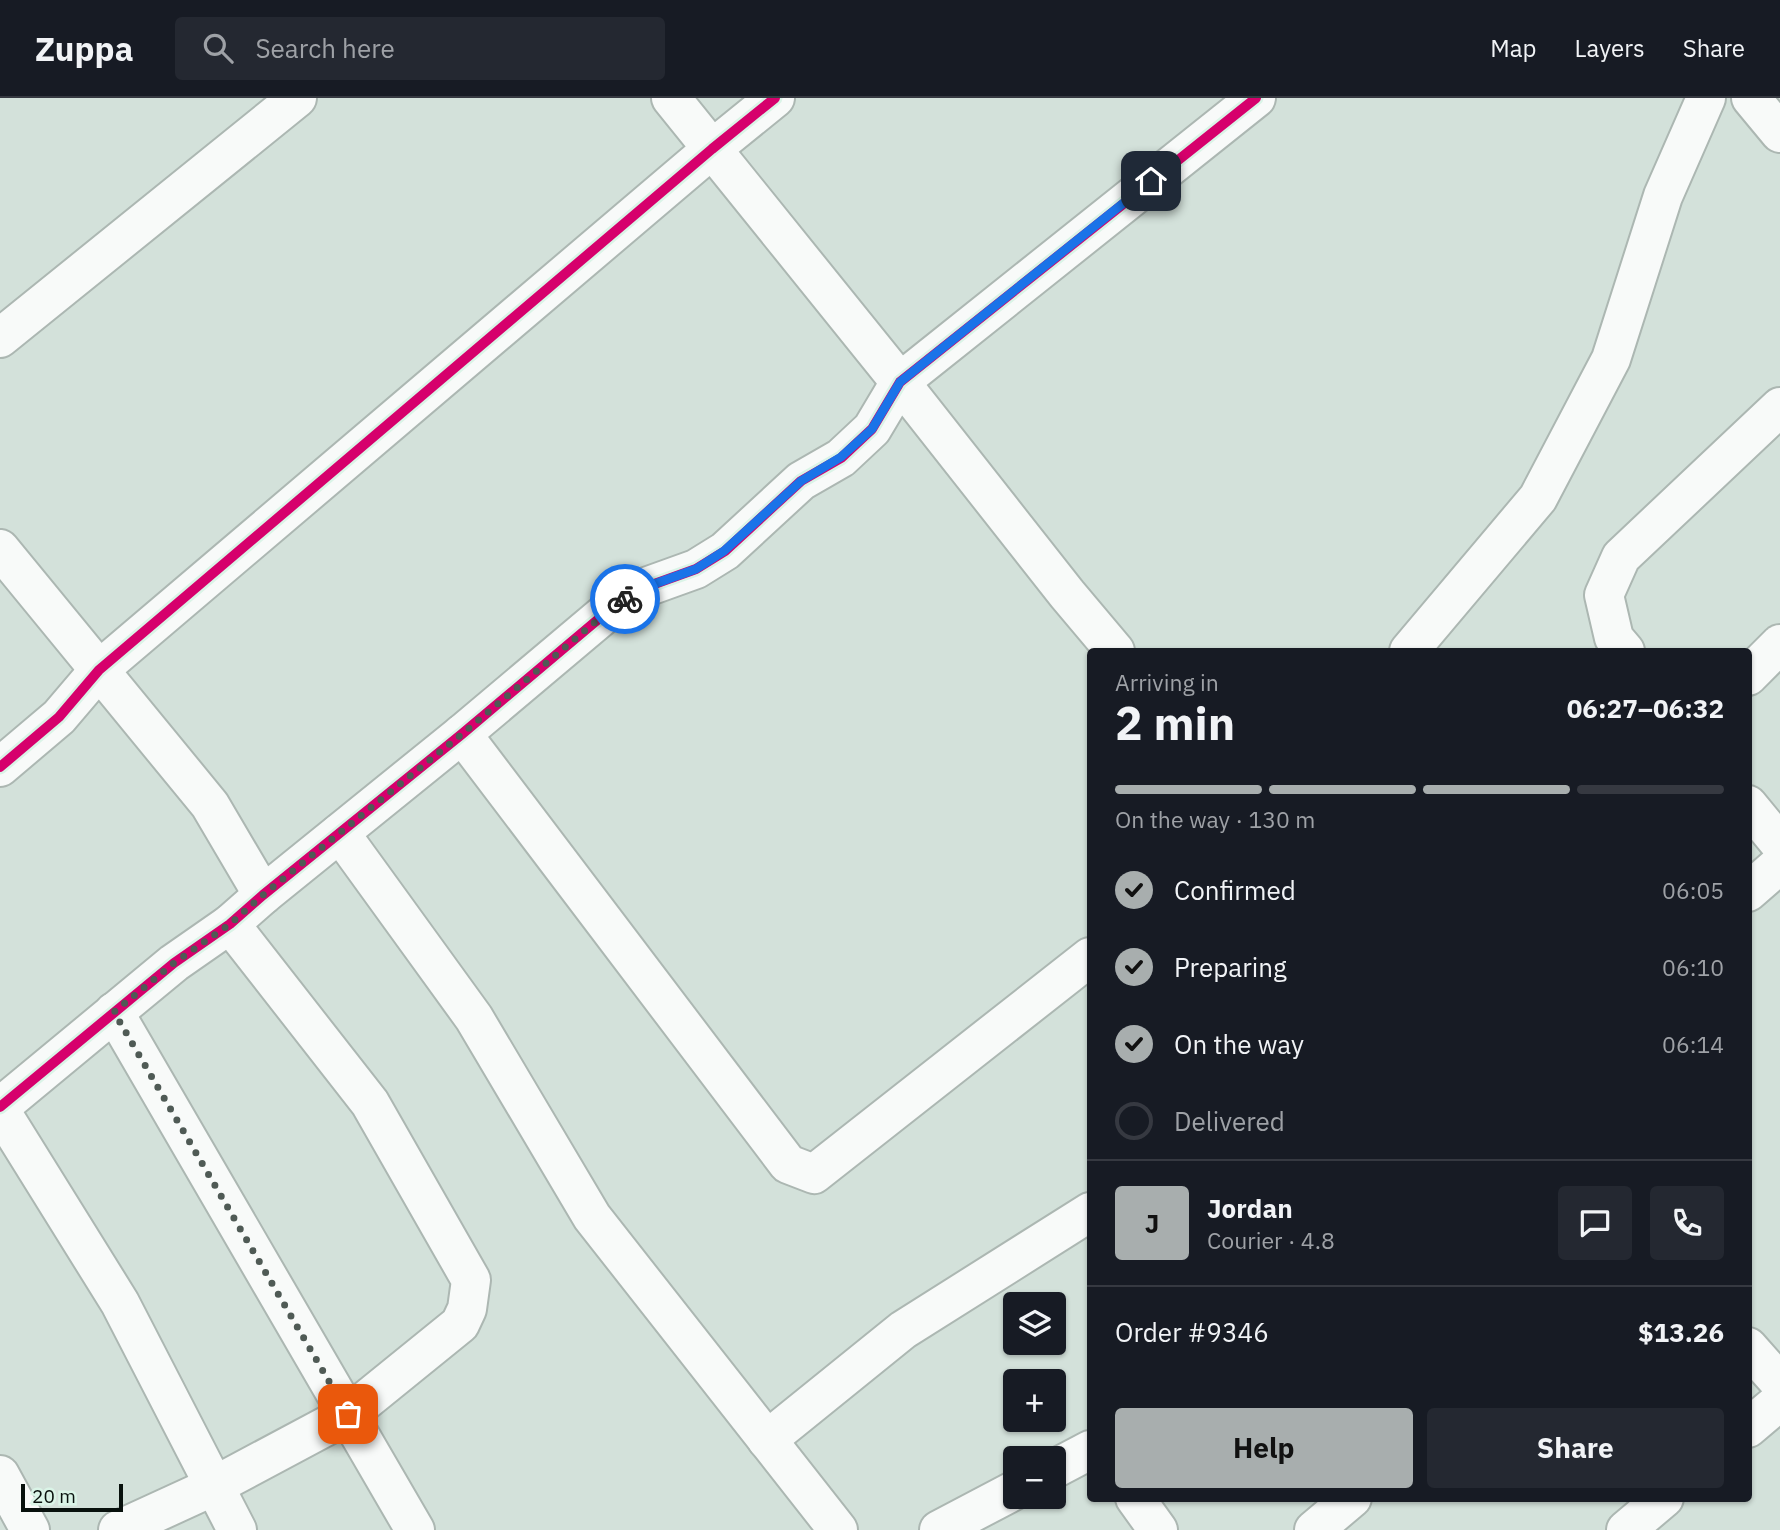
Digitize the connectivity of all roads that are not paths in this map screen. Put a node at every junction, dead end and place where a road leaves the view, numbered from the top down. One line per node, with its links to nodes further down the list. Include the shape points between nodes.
1 (297, 98): 9 (street)
2 (671, 98): 8 (street)
3 (775, 98): 8 (street)
4 (1256, 98): 10 (street)
5 (1706, 98): 15 (street, via 1663,196 1611,359 1538,498)
6 (1751, 98): 7 (street)
7 (1780, 133)
8 (712, 149): 10 (street); 17 (street)
9 (0, 338)
10 (900, 382): 14 (street); 19 (street, via 872,429 841,457 801,481 724,551 696,569 646,587 614,606)
11 (1780, 407): 16 (street, via 1621,557 1604,594 1614,638)
12 (0, 549): 17 (street)
13 (1780, 644): 18 (street)
14 (1112, 648)
15 (1412, 648)
16 (1622, 648)
17 (99, 670): 20 (street, via 59,717); 26 (street, via 210,805)
18 (1752, 672)
19 (462, 734): 22 (street); 28 (street, via 788,1164 814,1174)
20 (0, 767)
21 (1752, 810): 23 (street)
22 (340, 832): 26 (street); 37 (street, via 474,1018 592,1217)
23 (1780, 844)
24 (1780, 864): 25 (street)
25 (1752, 888)
26 (263, 895): 27 (street)
27 (230, 924): 29 (street); 35 (street, via 370,1103 471,1280 460,1324)
28 (1087, 959)
29 (114, 1012): 30 (street); 35 (street)
30 (0, 1108): 41 (street, via 120,1303)
31 (1087, 1214): 37 (street, via 903,1330)
32 (1752, 1352): 33 (street)
33 (1780, 1383)
34 (1780, 1401): 36 (street)
35 (348, 1414): 41 (street); 49 (street)
36 (1752, 1424)
37 (767, 1440): 50 (street)
38 (1087, 1452): 39 (street)
39 (1066, 1463)
40 (0, 1475): 46 (street)
41 (214, 1486): 47 (street); 48 (street)
42 (1003, 1496): 51 (street)
43 (1138, 1502): 52 (street)
44 (1347, 1502): 53 (street)
45 (1659, 1502): 54 (street)
46 (30, 1530)
47 (118, 1530)
48 (237, 1530)
49 (415, 1530)
50 (838, 1530)
51 (939, 1530)
52 (1158, 1530)
53 (1314, 1530)
54 (1626, 1530)

